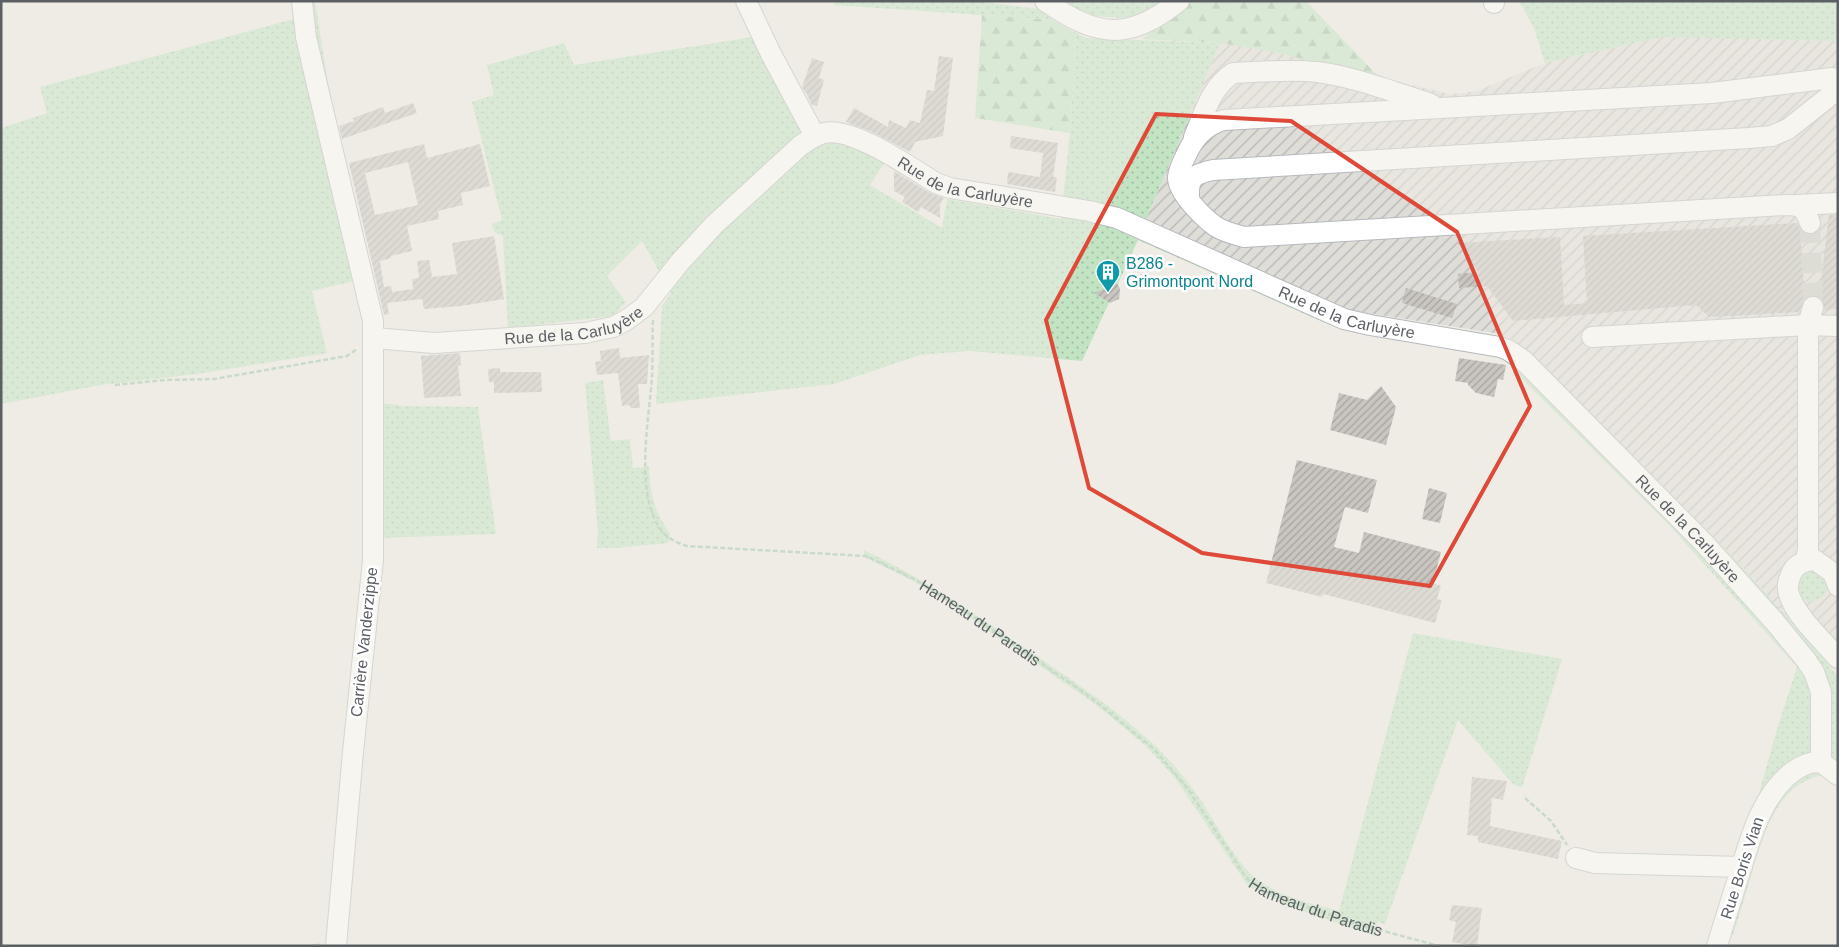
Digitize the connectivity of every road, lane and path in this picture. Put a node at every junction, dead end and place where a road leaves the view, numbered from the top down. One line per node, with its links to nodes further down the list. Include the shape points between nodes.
1 (302, 1): 18 (street, via 309,53 370,302)
2 (746, 1): 8 (street)
3 (1045, 1): 4 (street, via 1073,19 1093,27 1116,30 1147,24)
4 (1179, 1)
5 (1838, 79): 7 (street, via 1712,93)
6 (1838, 93): 10 (street, via 1788,129 1772,136 1213,170 1192,178 1188,184)
7 (1450, 107): 9 (street, via 1224,120 1203,130); 9 (street, via 1316,72 1233,73 1225,78 1210,98)
8 (815, 136): 14 (street, Rue de la Carluyère, via 800,146 714,226); 23 (street, Rue de la Carluyère, via 832,132 853,136 936,183 956,190 1118,218 1344,319 1508,350 1523,360 1720,560 1806,660 1818,682)
9 (1191, 145): 10 (street, via 1180,167 1178,180)
10 (1189, 199): 12 (street, via 1215,225 1244,237)
11 (1838, 203): 12 (street)
12 (1796, 205): 13 (street, via 1807,214)
13 (1810, 223)
14 (653, 296): 18 (street, Rue de la Carluyère, via 625,321 585,333 434,343); 29 (path, Hameau du Paradis, via 646,491 659,528 671,540 686,546 866,556 914,579 1088,696 1154,748 1188,789 1247,879 1269,893 1291,901)
15 (1810, 316): 16 (street); 17 (street); 20 (street)
16 (1838, 326)
17 (1592, 337)
18 (374, 338): 19 (path, via 347,356 214,379); 28 (street, Carrière Vanderzippe, via 372,560)
19 (115, 385)
20 (1806, 560): 21 (street, via 1815,560 1825,566 1833,573); 22 (street, via 1794,568 1788,593 1800,614)
21 (1838, 586)
22 (1838, 658)
23 (1829, 765): 24 (street); 27 (street, Rue Boris Vian, via 1811,762 1799,768 1775,791 1758,818)
24 (1838, 775)
25 (1525, 798): 26 (path, via 1557,829 1567,844 1566,853)
26 (1576, 858): 27 (street, via 1595,863)
27 (1742, 867): 30 (street, Rue Boris Vian)
28 (336, 946)
29 (1439, 946)
30 (1717, 946)

